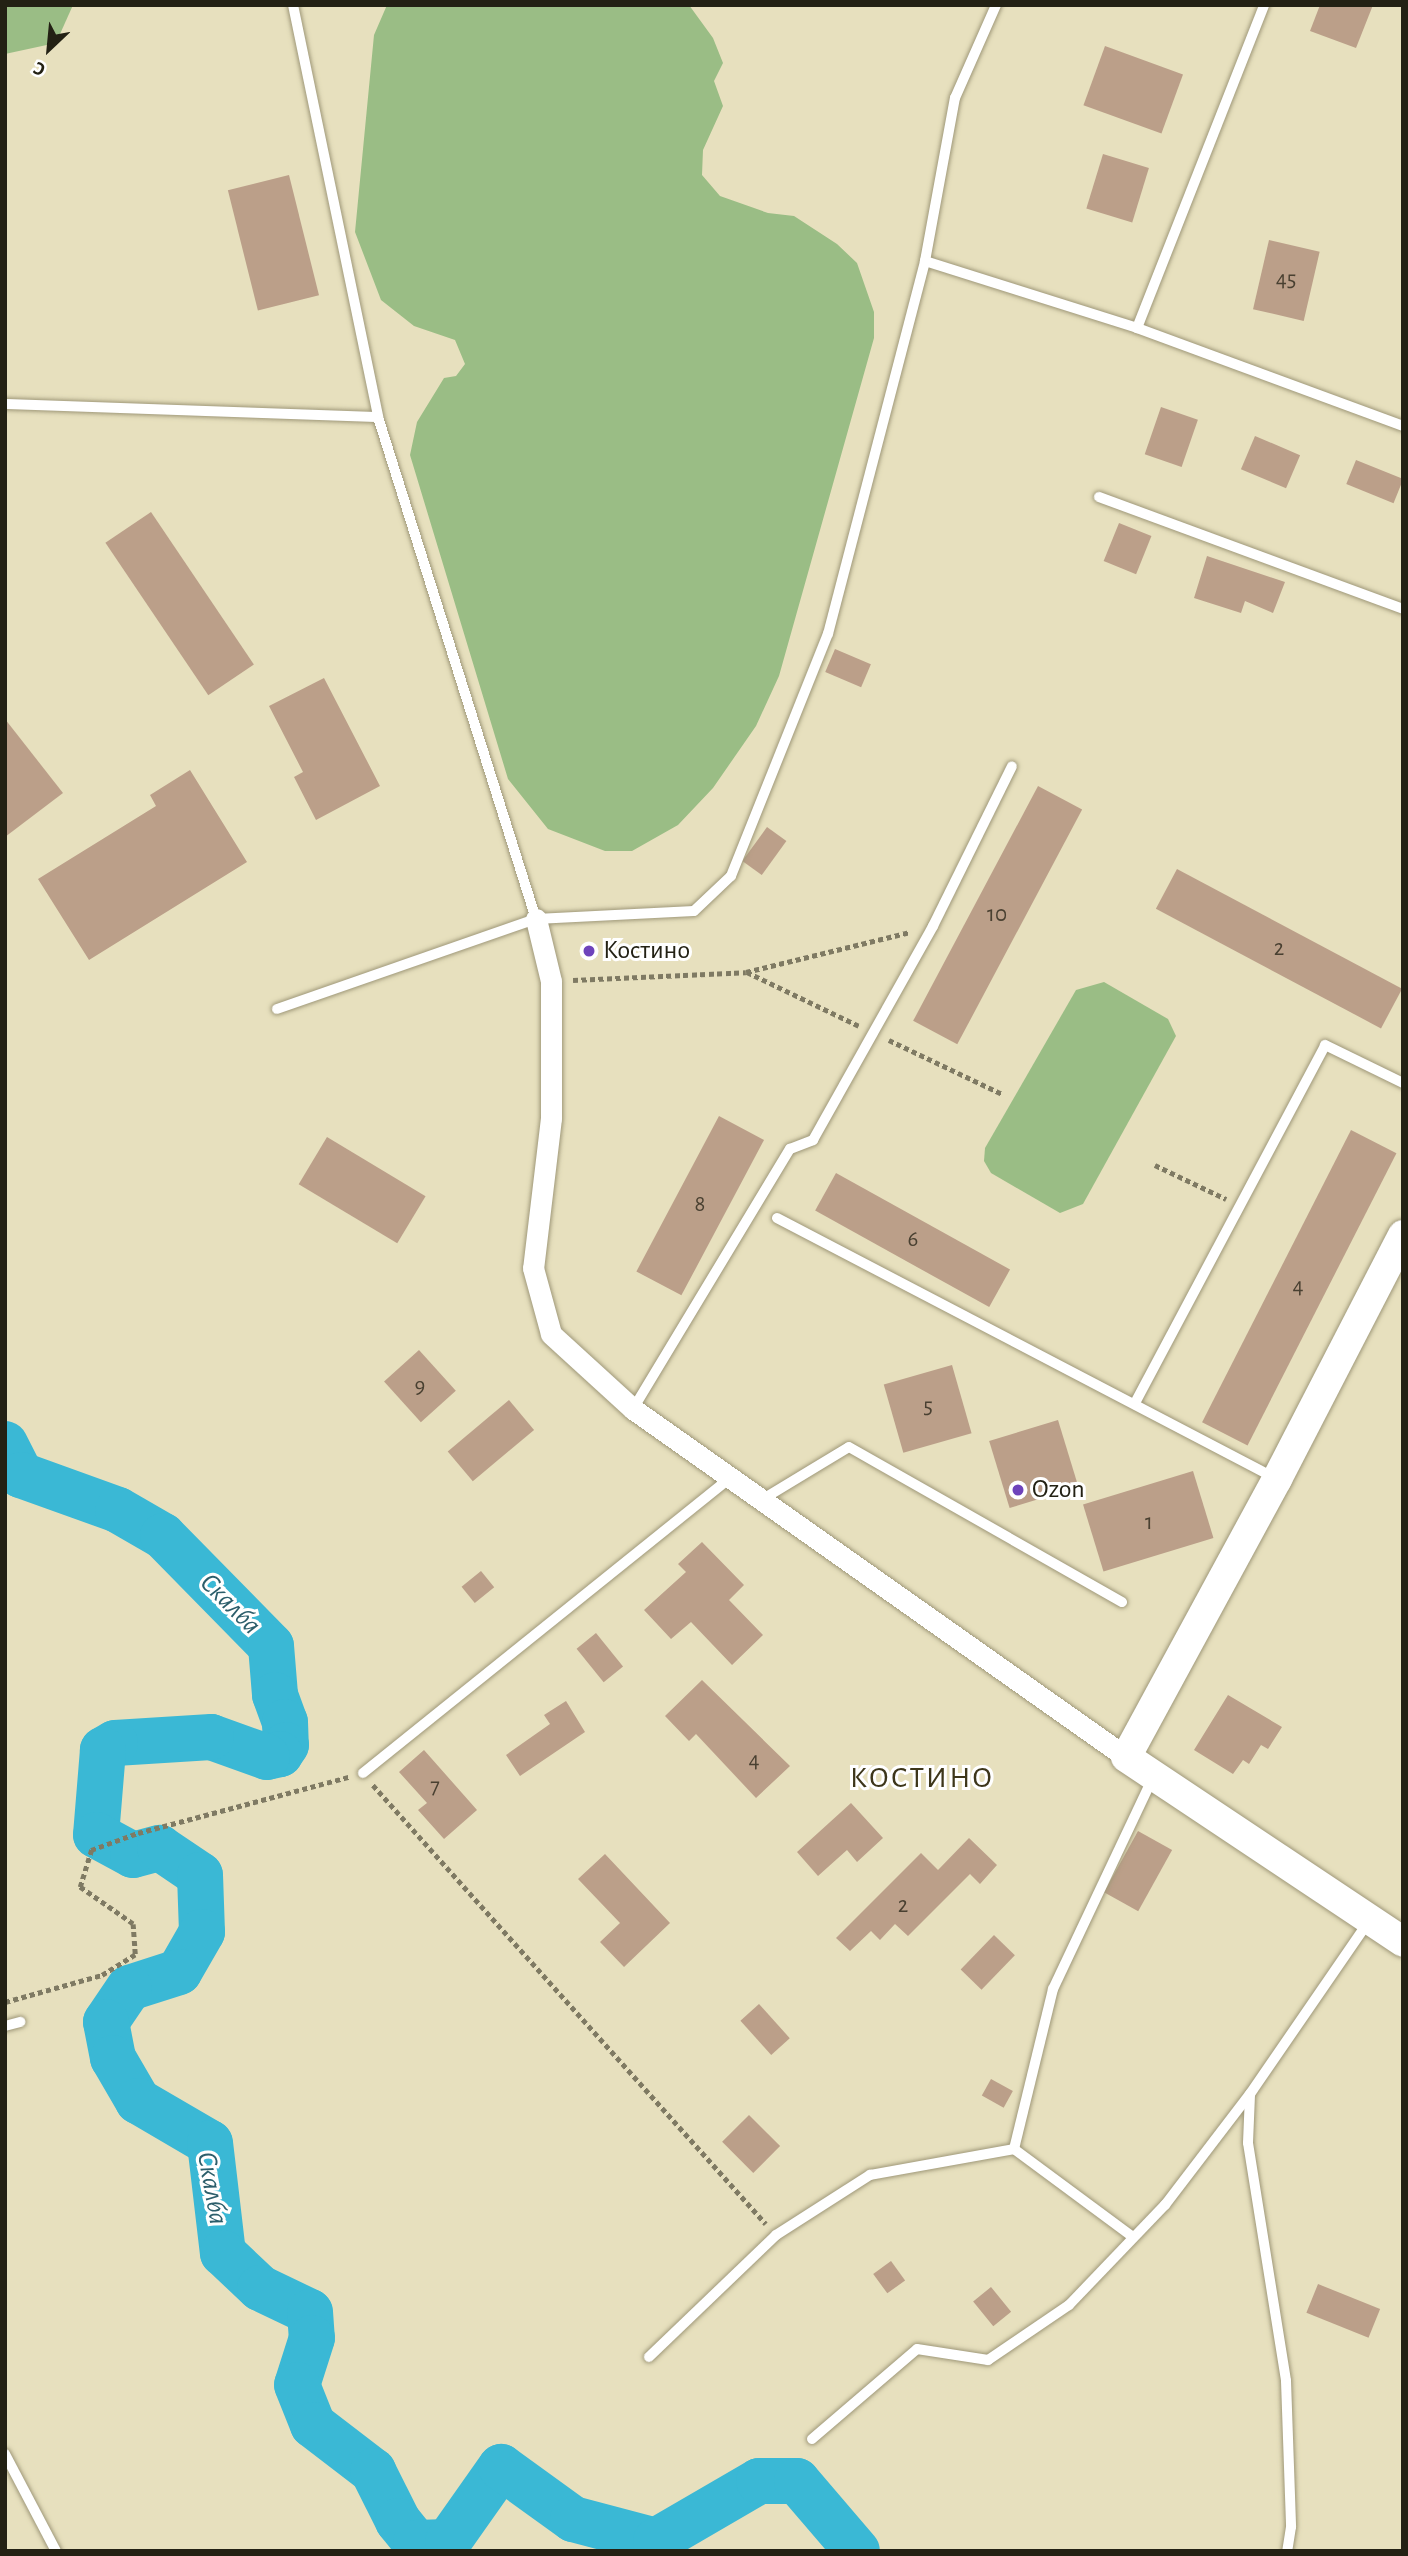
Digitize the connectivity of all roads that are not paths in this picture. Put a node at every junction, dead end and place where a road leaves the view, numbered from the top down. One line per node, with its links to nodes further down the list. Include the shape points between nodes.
1 (293, 5): 7 (lane)
2 (996, 5): 4 (lane, via 955,98)
3 (1264, 5): 5 (lane)
4 (925, 261): 5 (lane); 12 (lane, via 828,634 731,876 694,911)
5 (1137, 328): 8 (lane)
6 (5, 404): 7 (lane)
7 (378, 417): 12 (lane)
8 (1403, 426)
9 (1099, 497): 10 (lane)
10 (1403, 609)
11 (1012, 766): 18 (lane, via 933,926 813,1140 790,1149)
12 (536, 919): 13 (lane); 18 (street, via 551,981 551,1118 533,1268 551,1334)
13 (277, 1009)
14 (1403, 1083): 17 (lane, via 1325,1045)
15 (777, 1219): 17 (lane)
16 (1403, 1235): 20 (street)
17 (1135, 1403): 20 (lane)
18 (634, 1409): 19 (street)
19 (730, 1478): 21 (street); 24 (lane)
20 (1278, 1479): 23 (street)
21 (763, 1499): 22 (lane, via 849,1447); 23 (street)
22 (1122, 1602)
23 (1126, 1757): 25 (street)
24 (363, 1773)
25 (1153, 1777): 26 (street); 31 (lane, via 1053,1989)
26 (1369, 1921): 27 (street); 30 (lane)
27 (1403, 1942)
28 (20, 2022): 29 (lane)
29 (5, 2025)
30 (1250, 2094): 32 (lane, via 1165,2205); 37 (lane, via 1248,2143 1286,2382 1291,2527)
31 (1014, 2149): 32 (lane); 33 (lane, via 870,2175 776,2235)
32 (1133, 2237): 34 (lane, via 1069,2305 988,2360 917,2349)
33 (649, 2357)
34 (812, 2439)
35 (5, 2454): 36 (lane)
36 (56, 2551)
37 (1287, 2551)

